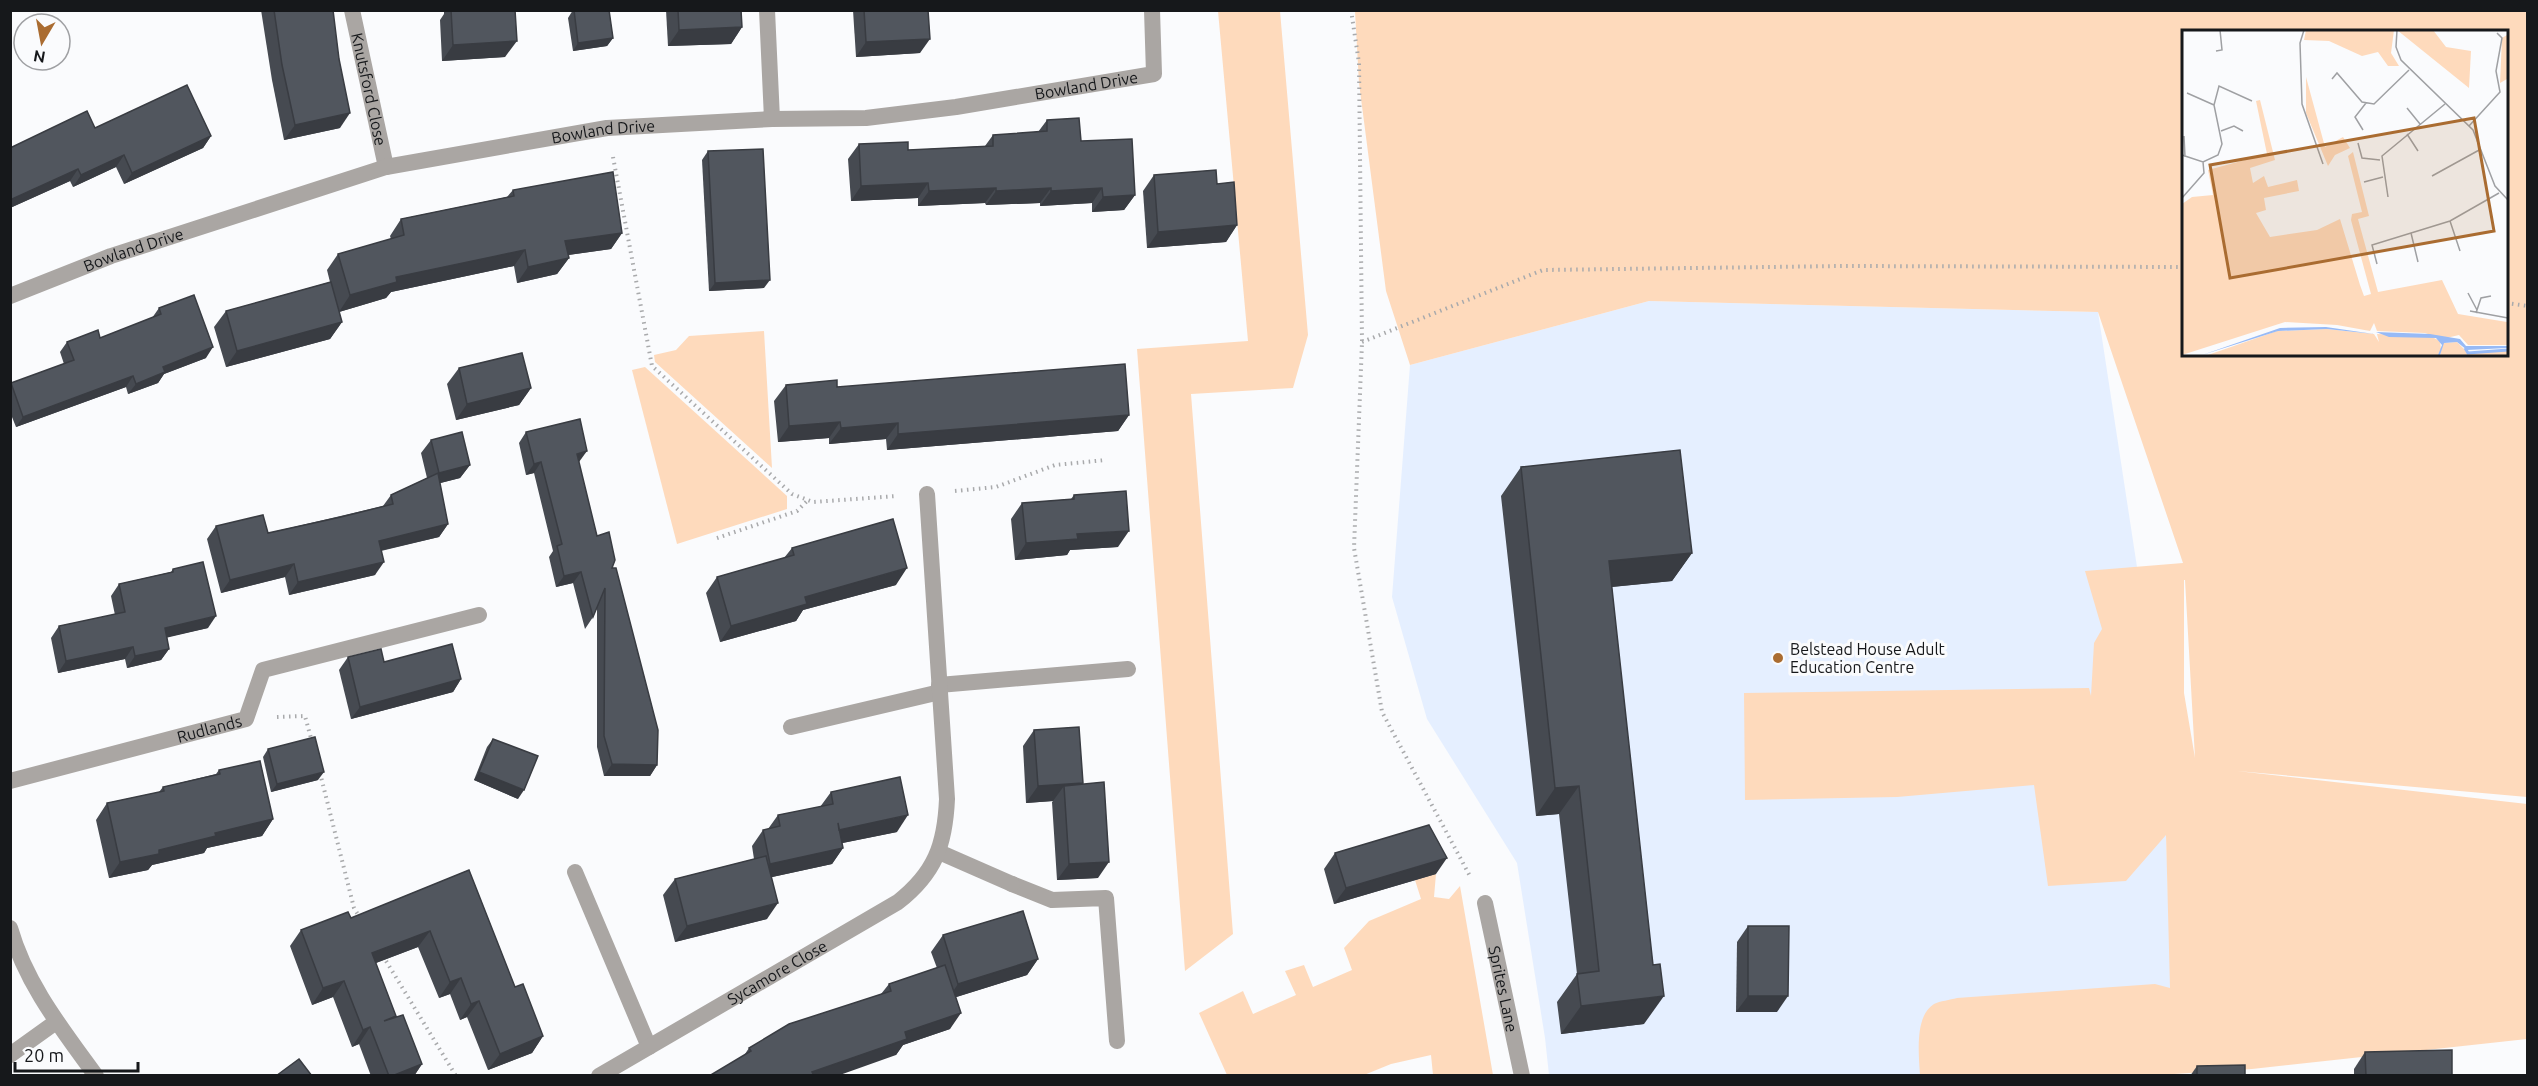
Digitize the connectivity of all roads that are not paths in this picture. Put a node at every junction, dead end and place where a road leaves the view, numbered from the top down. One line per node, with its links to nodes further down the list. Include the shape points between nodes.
1 (352, 10): 5 (street, Knutsford Close)
2 (767, 10): 4 (street)
3 (1152, 10): 4 (street, Bowland Drive, via 1155,74 866,118)
4 (772, 119): 5 (street, Bowland Drive, via 607,128)
5 (386, 167): 6 (street, Bowland Drive, via 111,256)
6 (10, 296)
7 (927, 494): 10 (street, Sycamore Close)
8 (479, 615): 12 (street, Rudlands, via 263,670 246,719)
9 (1128, 669): 10 (street)
10 (940, 688): 11 (street); 13 (street, Sycamore Close, via 947,799)
11 (791, 727)
12 (10, 781)
13 (939, 852): 18 (street, via 1052,900 1106,898); 19 (street, Sycamore Close, via 919,885 898,902)
14 (575, 872): 19 (street)
15 (1485, 903): 23 (street, Sprites Lane)
16 (10, 928): 17 (street, via 30,978)
17 (56, 1022): 20 (street); 21 (street)
18 (1117, 1041)
19 (649, 1047): 22 (street, Sycamore Close)
20 (10, 1055)
21 (96, 1076)
22 (599, 1076)
23 (1522, 1076)

